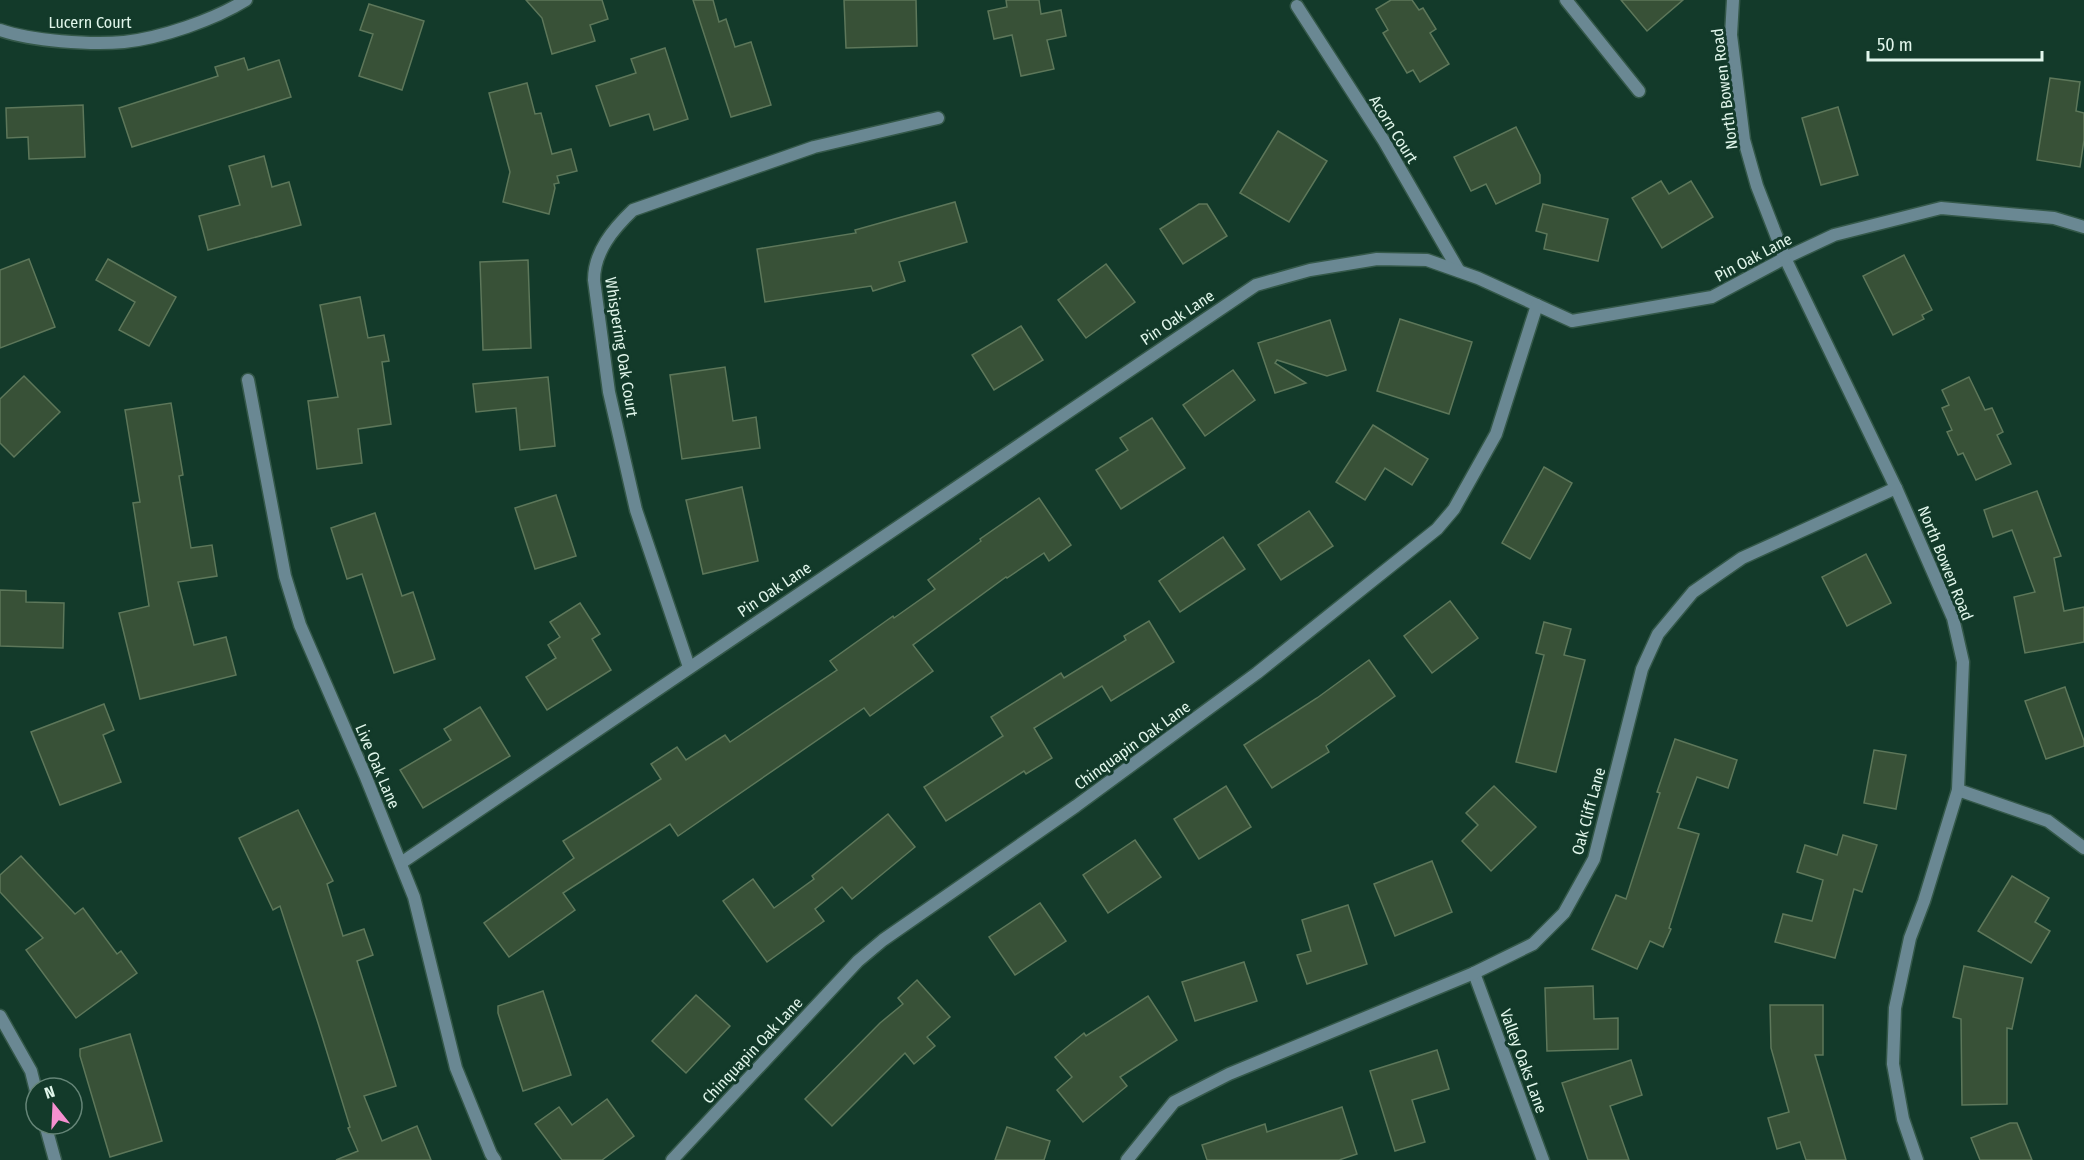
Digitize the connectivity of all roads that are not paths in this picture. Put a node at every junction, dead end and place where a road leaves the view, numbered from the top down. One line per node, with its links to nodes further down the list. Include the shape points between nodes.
1 (246, 0): 5 (street, Lucern Court, via 164,35 123,42 18,36)
2 (1566, 0): 6 (street)
3 (1732, 0): 9 (street, North Bowen Road, via 1731,35 1744,140)
4 (1297, 6): 10 (street, Acorn Court, via 1384,141)
5 (0, 30)
6 (1639, 91)
7 (938, 117): 14 (street, Whispering Oak Court, via 814,147 633,210 616,226 603,247 594,280 609,392 636,510)
8 (2084, 227): 9 (street, Pin Oak Lane, via 2054,218 1941,208 1834,235)
9 (1785, 258): 11 (street, Pin Oak Lane, via 1712,297 1572,321); 13 (street, North Bowen Road)
10 (1459, 271): 11 (street, Pin Oak Lane); 14 (street, Pin Oak Lane, via 1427,260 1377,259 1310,270 1256,285)
11 (1537, 305): 24 (street, Chinquapin Oak Lane, via 1496,434 1454,509 1437,529 1257,673 1076,806 883,940 858,961)
12 (248, 380): 17 (street, Live Oak Lane, via 285,576 300,625)
13 (1896, 488): 15 (street, North Bowen Road, via 1953,618 1963,662); 18 (street, Oak Cliff Lane, via 1742,558 1693,592 1658,634 1642,669 1594,859 1564,914 1533,944)
14 (688, 667): 17 (street, Pin Oak Lane)
15 (1958, 790): 16 (street, via 2048,821); 27 (street, North Bowen Road, via 1910,938 1895,1008 1893,1064 1903,1119)
16 (2084, 848)
17 (401, 863): 23 (street, Live Oak Lane, via 414,897 456,1068)
18 (1474, 973): 25 (street, Oak Cliff Lane, via 1229,1074 1174,1102); 26 (street, Valley Oaks Lane)
19 (0, 1016): 20 (street)
20 (32, 1076)
21 (48, 1136): 22 (street)
22 (55, 1160)
23 (495, 1160)
24 (672, 1160)
25 (1127, 1160)
26 (1543, 1160)
27 (1917, 1160)

